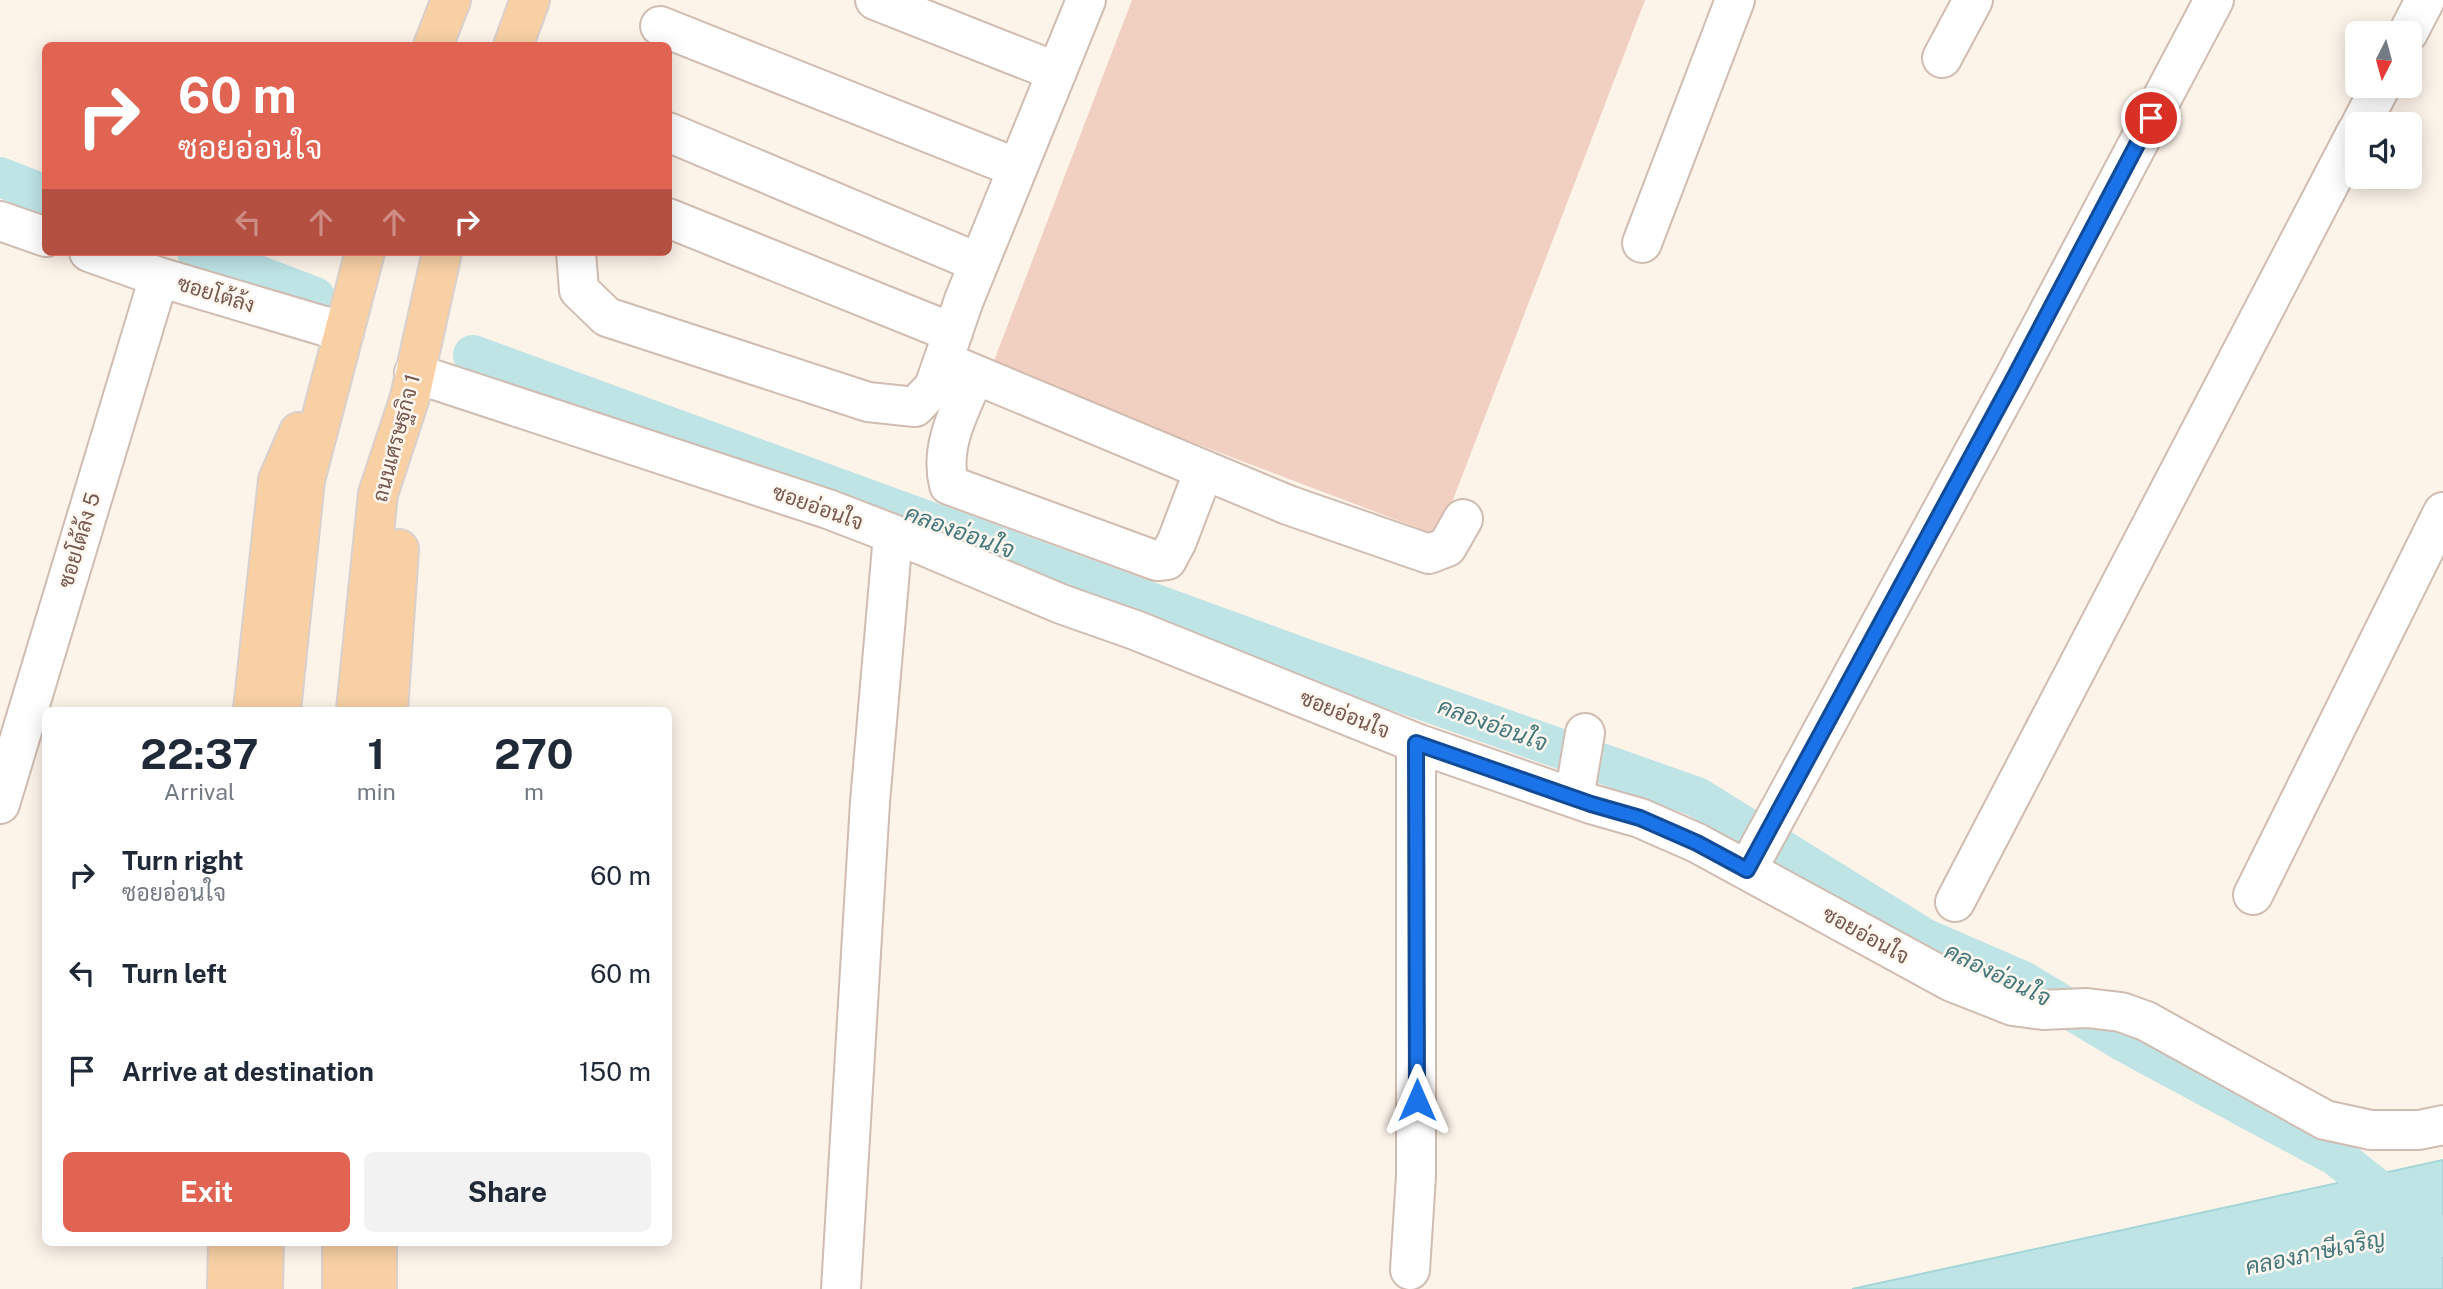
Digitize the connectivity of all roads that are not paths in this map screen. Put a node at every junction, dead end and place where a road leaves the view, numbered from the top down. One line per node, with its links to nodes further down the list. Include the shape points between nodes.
1 (451, 0): 11 (main road)
2 (530, 0): 12 (main road)
3 (875, 0): 14 (street)
4 (1086, 0): 14 (street)
5 (1735, 0): 21 (street)
6 (1973, 0): 13 (street)
7 (2214, 0): 43 (street)
8 (2425, 0): 9 (street)
9 (2414, 21)
10 (661, 24): 17 (street)
11 (435, 42)
12 (514, 42)
13 (1942, 58)
14 (1057, 72): 17 (street)
15 (672, 134): 26 (street)
16 (2345, 154): 45 (street)
17 (1017, 168): 26 (street)
18 (672, 220): 29 (street)
19 (0, 221): 20 (street)
20 (42, 236)
21 (1642, 243)
22 (101, 256): 27 (street, ซอยโต้ล้ง)
23 (364, 256): 28 (main road)
24 (441, 256): 30 (main road, ถนนเศรษฐกิจ 1)
25 (576, 256): 29 (street, via 579,290 607,317 868,402 915,407)
26 (979, 263): 29 (street)
27 (159, 276): 28 (street, ซอยโต้ล้ง); 42 (street, ซอยโต้ล้ง 5)
28 (344, 332): 35 (main road, via 278,480); 36 (main road, via 305,480)
29 (957, 356): 31 (street); 31 (street, via 945,471 949,485 1157,561 1167,560 1177,541)
30 (412, 385): 34 (street, ซอยอ่อนใจ, via 815,504); 37 (main road, ถนนเศรษฐกิจ 1, via 378,494); 38 (main road)
31 (1204, 470): 33 (street, via 1429,554 1447,547)
32 (2443, 512): 44 (street)
33 (1464, 519)
34 (893, 535): 40 (street, ซอยอ่อนใจ); 56 (street, via 870,802)
35 (254, 707)
36 (281, 707)
37 (356, 707)
38 (388, 707)
39 (1585, 733): 41 (street)
40 (1416, 743): 41 (street, ซอยอ่อนใจ); 51 (street, via 1417,1163)
41 (1575, 787): 43 (street, ซอยอ่อนใจ, via 1697,843)
42 (0, 804)
43 (1760, 848): 46 (street, ซอยอ่อนใจ, via 1952,982 2013,1006 2087,1008 2146,1021 2325,1120 2371,1130)
44 (2253, 895)
45 (1955, 902)
46 (2443, 1125)
47 (228, 1246): 52 (main road)
48 (264, 1246): 53 (main road)
49 (342, 1246): 54 (main road)
50 (377, 1246): 55 (main road)
51 (1410, 1270)
52 (227, 1289)
53 (263, 1289)
54 (342, 1289)
55 (377, 1289)
56 (841, 1289)

